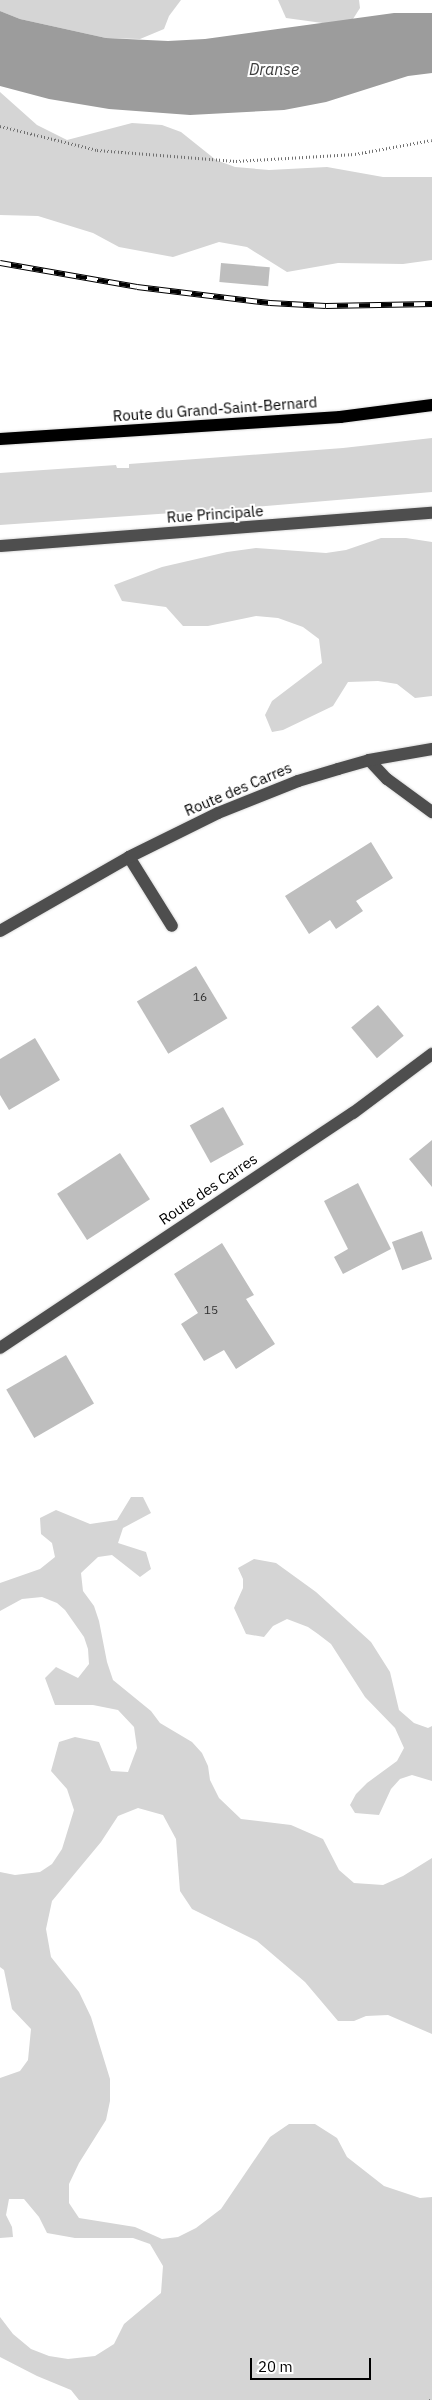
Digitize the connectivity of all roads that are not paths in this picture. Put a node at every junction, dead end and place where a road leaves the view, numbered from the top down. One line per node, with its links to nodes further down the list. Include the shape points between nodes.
1 (432, 405): 2 (main road, Route du Grand-Saint-Bernard, via 340,417)
2 (0, 439)
3 (432, 513): 4 (street, Rue Principale)
4 (0, 546)
5 (432, 749): 6 (street, Route des Carres)
6 (370, 760): 7 (street, via 387,779); 8 (street, Route des Carres, via 298,781 218,813)
7 (432, 812)
8 (130, 857): 9 (street); 10 (street, Route des Carres)
9 (172, 926)
10 (0, 931)
11 (432, 1054): 12 (street, Route des Carres, via 353,1113)
12 (0, 1348)

